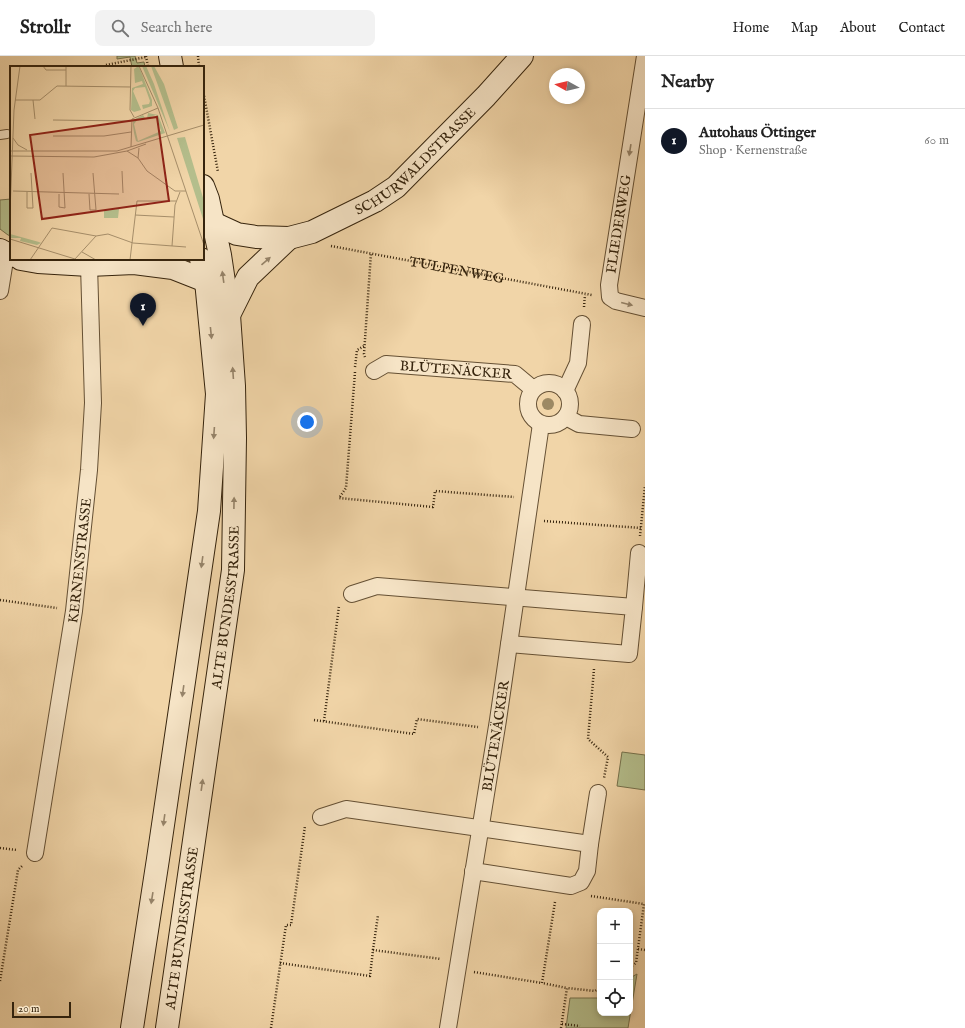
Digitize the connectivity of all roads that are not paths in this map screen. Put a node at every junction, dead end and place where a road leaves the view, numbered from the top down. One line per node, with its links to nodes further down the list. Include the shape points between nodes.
1 (170, 56): 4 (main road)
2 (522, 56): 7 (main road, SCHURWALDSTRASSE, via 396,187 344,218 312,232)
3 (645, 56): 15 (street, FLIEDERWEG, one-way to 15, via 609,285 610,296 616,301)
4 (172, 66)
5 (211, 179): 6 (main road, ALTE BUNDESSTRASSE, via 208,199)
6 (213, 223): 7 (main road, SCHURWALDSTRASSE, via 237,234); 16 (main road, ALTE BUNDESSTRASSE, one-way to 6)
7 (289, 238): 16 (main road, SCHURWALDSTRASSE, one-way to 7, via 248,277)
8 (10, 255): 14 (street)
9 (30, 260): 12 (main road)
10 (201, 260): 13 (main road, ALTE BUNDESSTRASSE)
11 (142, 261): 12 (main road); 13 (main road, via 173,268)
12 (89, 265): 33 (street, KERNENSTRASSE, via 93,403 90,470 74,611)
13 (206, 281): 35 (main road, ALTE BUNDESSTRASSE, one-way to 35, via 217,394 209,511)
14 (0, 291)
15 (645, 308)
16 (229, 315): 36 (main road, ALTE BUNDESSTRASSE, one-way to 16, via 233,570 235,438)
17 (582, 324): 20 (street, via 578,363)
18 (374, 371): 19 (street, BLÜTENÄCKER, via 386,364 516,374)
19 (534, 390): 20 (street, via 550,383); 22 (street, via 529,395 528,409 535,421)
20 (565, 391): 21 (street, via 570,404)
21 (566, 416): 22 (street, via 555,425); 23 (street, via 580,424)
22 (541, 424): 26 (street, BLÜTENÄCKER)
23 (632, 429)
24 (639, 553): 27 (street)
25 (346, 597): 26 (street, via 377,586)
26 (516, 597): 27 (street); 28 (street, BLÜTENÄCKER)
27 (634, 607): 28 (street, via 629,654)
28 (509, 644): 31 (street, BLÜTENÄCKER)
29 (598, 793): 32 (street)
30 (321, 817): 31 (street, via 346,809)
31 (480, 828): 32 (street); 34 (street, BLÜTENÄCKER)
32 (590, 844): 34 (street, via 587,871 581,882 571,886)
33 (35, 853)
34 (473, 871): 37 (street, BLÜTENÄCKER)
35 (132, 1028)
36 (167, 1028)
37 (448, 1028)

